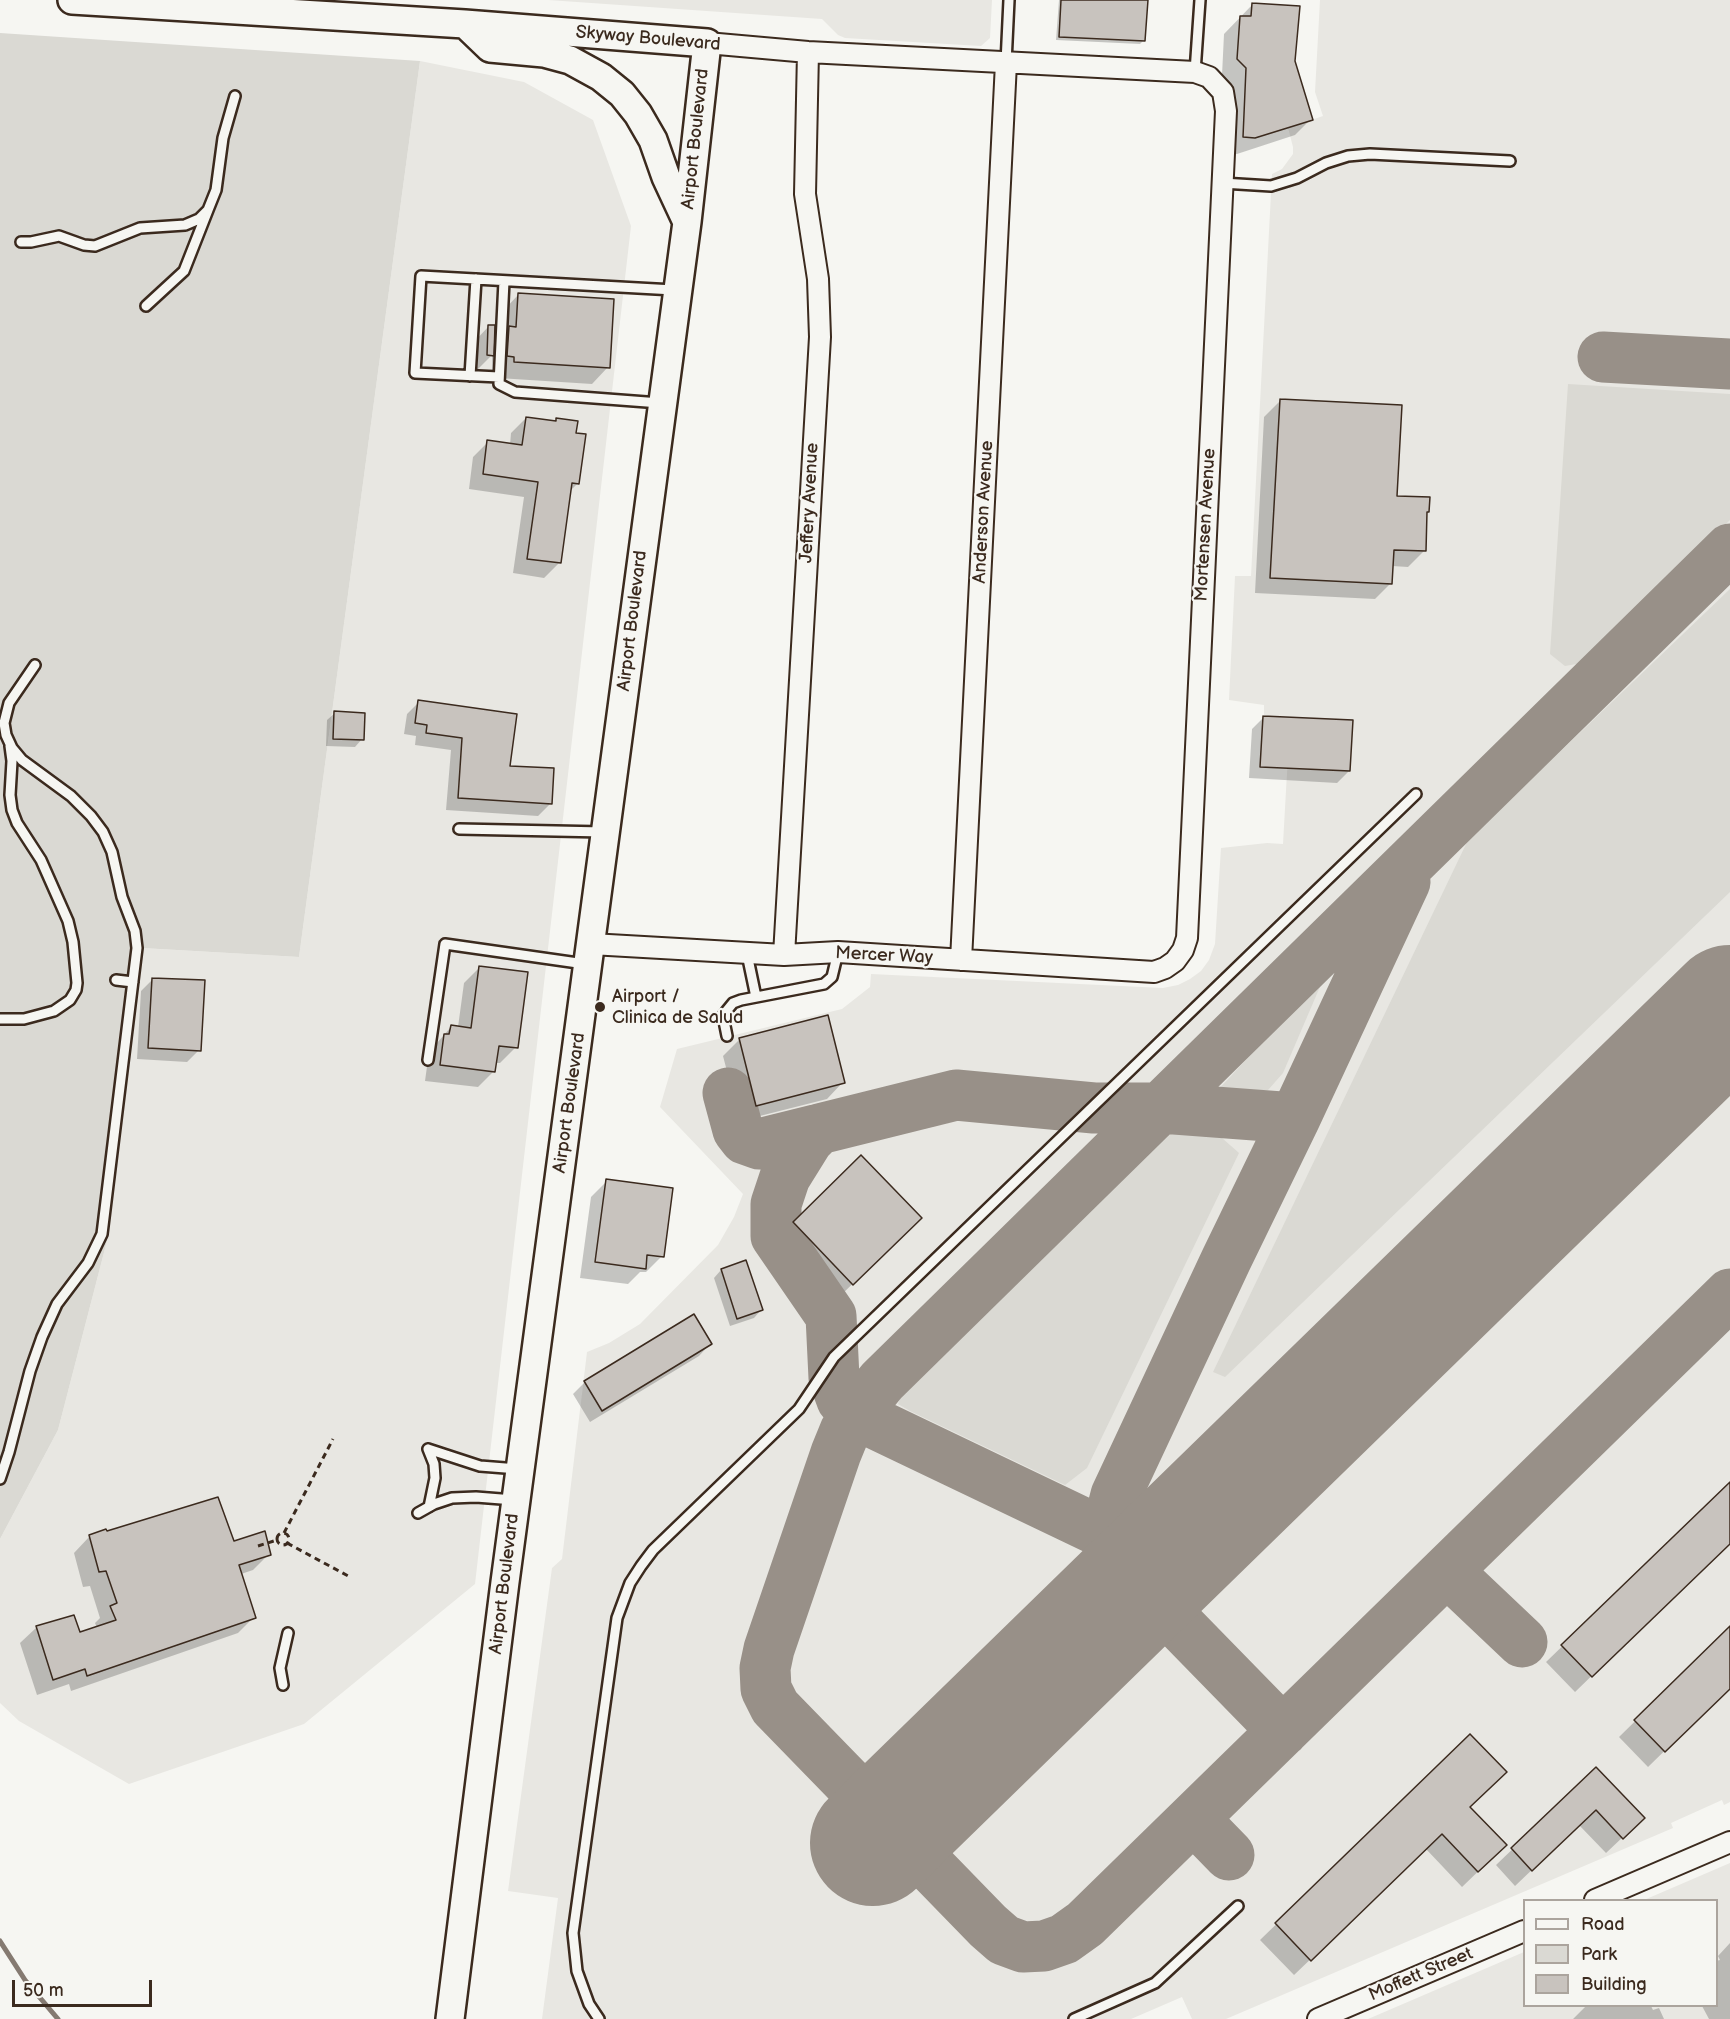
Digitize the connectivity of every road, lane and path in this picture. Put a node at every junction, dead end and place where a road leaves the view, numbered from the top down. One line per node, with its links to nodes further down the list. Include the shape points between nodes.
1 (72, 0): 4 (main road, Skyway Boulevard)
2 (1009, 0): 7 (lane)
3 (1200, 0): 8 (lane)
4 (465, 24): 5 (main road, Skyway Boulevard); 14 (main road, via 490,48 544,53 570,60 622,94 654,140)
5 (707, 43): 6 (street, Skyway Boulevard); 14 (main road, Airport Boulevard)
6 (808, 52): 7 (street, Skyway Boulevard); 32 (street, Jeffery Avenue, via 805,194 818,279 820,337)
7 (1006, 63): 8 (street, Skyway Boulevard); 33 (street, Anderson Avenue)
8 (1195, 72): 9 (street, Skyway Boulevard)
9 (1220, 86): 12 (street, Mortensen Avenue, via 1226,111)
10 (235, 96): 13 (lane, via 222,144 216,190)
11 (1510, 160): 12 (lane, via 1370,154 1326,163 1271,186)
12 (1222, 183): 34 (street, Mortensen Avenue, via 1187,938)
13 (208, 210): 15 (lane, via 185,225 140,228 95,246 59,236); 19 (lane, via 184,271)
14 (687, 222): 18 (main road, Airport Boulevard)
15 (21, 242)
16 (476, 279): 17 (lane); 20 (lane); 20 (lane, via 421,276 420,287 415,373)
17 (504, 281): 18 (lane); 21 (lane)
18 (676, 290): 22 (main road, Airport Boulevard)
19 (146, 306)
20 (470, 376): 21 (lane)
21 (499, 377): 22 (lane, via 499,384 515,392)
22 (662, 403): 28 (main road, Airport Boulevard)
23 (35, 665): 25 (lane, via 9,703 4,723)
24 (0, 725): 25 (lane)
25 (9, 741): 36 (lane, via 22,760 71,796 104,832 135,931); 38 (lane, via 12,810 41,860 68,921 78,973 73,996 60,1008 41,1016)
26 (1416, 794): 59 (lane, via 834,1357 799,1409 641,1566 617,1618 573,1933 577,1971)
27 (459, 829): 28 (lane)
28 (606, 832): 30 (main road, Airport Boulevard)
29 (838, 952): 32 (street, Mercer Way); 33 (street, Mercer Way); 37 (lane, via 832,977 824,984)
30 (590, 954): 31 (street, Mercer Way); 40 (lane, via 445,945); 42 (main road, Airport Boulevard)
31 (747, 954): 32 (street, Mercer Way); 37 (lane)
32 (784, 956)
33 (961, 960): 34 (street, Mercer Way, via 1154,972)
34 (1175, 961)
35 (116, 980): 36 (lane)
36 (133, 982): 43 (lane, via 102,1234 94,1254 57,1304 42,1337)
37 (756, 997): 39 (lane, via 741,999 727,1008)
38 (0, 1019)
39 (727, 1036)
40 (428, 1060)
41 (333, 1439): 47 (path)
42 (520, 1470): 44 (main road, Airport Boulevard); 45 (lane, via 480,1466 428,1449 435,1478)
43 (0, 1479)
44 (516, 1500): 45 (lane, via 452,1498); 58 (main road, Airport Boulevard)
45 (429, 1507): 46 (lane)
46 (418, 1513)
47 (284, 1533): 48 (path); 49 (path)
48 (277, 1540): 49 (path, via 282,1545); 50 (path)
49 (287, 1543): 51 (path)
50 (258, 1546)
51 (350, 1577)
52 (288, 1633): 53 (lane, via 280,1672)
53 (283, 1685)
54 (1730, 1842): 55 (street)
55 (1597, 1899)
56 (1238, 1906): 60 (lane, via 1155,1983)
57 (1523, 1931): 61 (street, Moffett Street)
58 (450, 2019)
59 (599, 2019)
60 (1074, 2019)
61 (1318, 2019)

